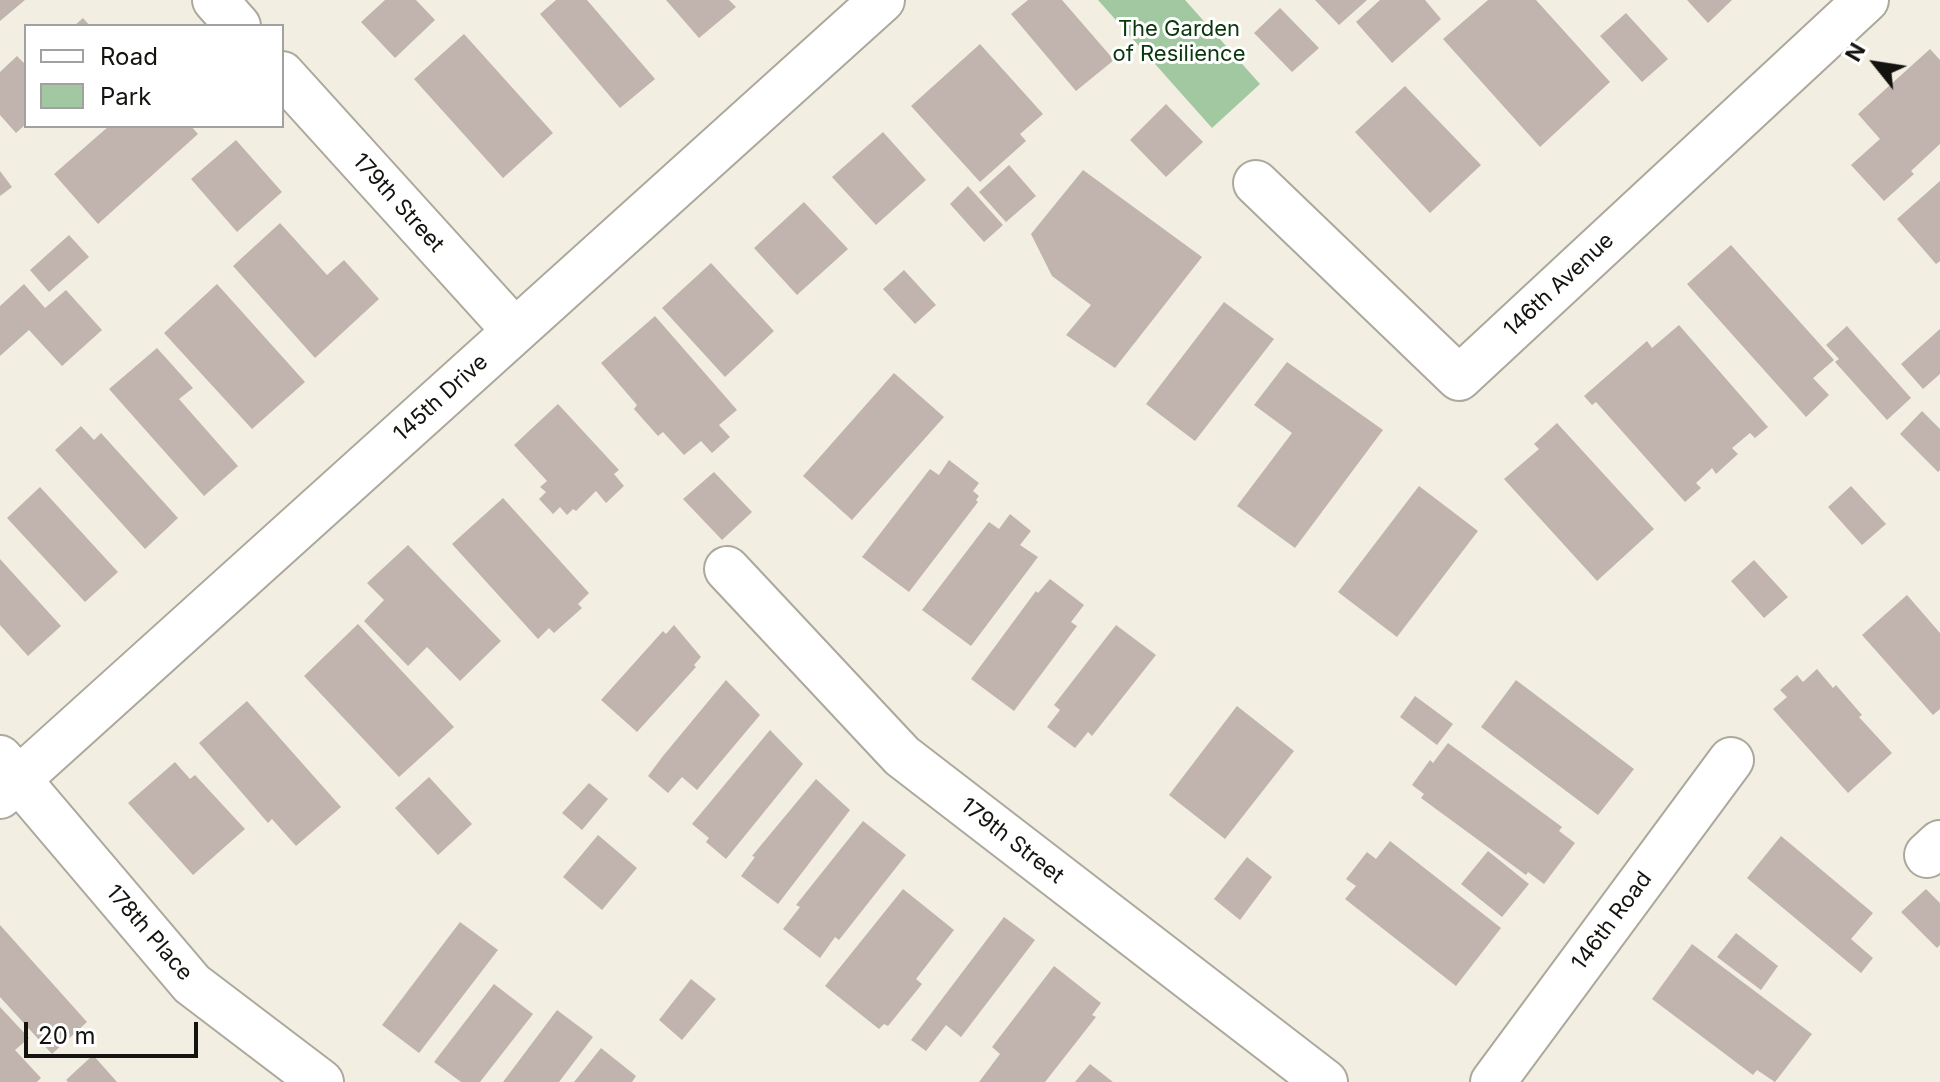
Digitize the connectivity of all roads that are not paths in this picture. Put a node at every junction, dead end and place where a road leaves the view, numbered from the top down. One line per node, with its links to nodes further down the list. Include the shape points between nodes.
1 (215, 0): 4 (street)
2 (882, 0): 7 (street, 145th Drive)
3 (1866, 0): 6 (street, 146th Avenue, via 1459,378)
4 (236, 24)
5 (284, 76): 7 (street, 179th Street)
6 (1256, 183)
7 (515, 331): 10 (street, 145th Drive)
8 (727, 569): 12 (street, 179th Street, via 902,756)
9 (1731, 760): 13 (street, 146th Road)
10 (6, 778): 11 (street, 178th Place, via 192,984)
11 (321, 1082)
12 (1325, 1082)
13 (1493, 1082)

